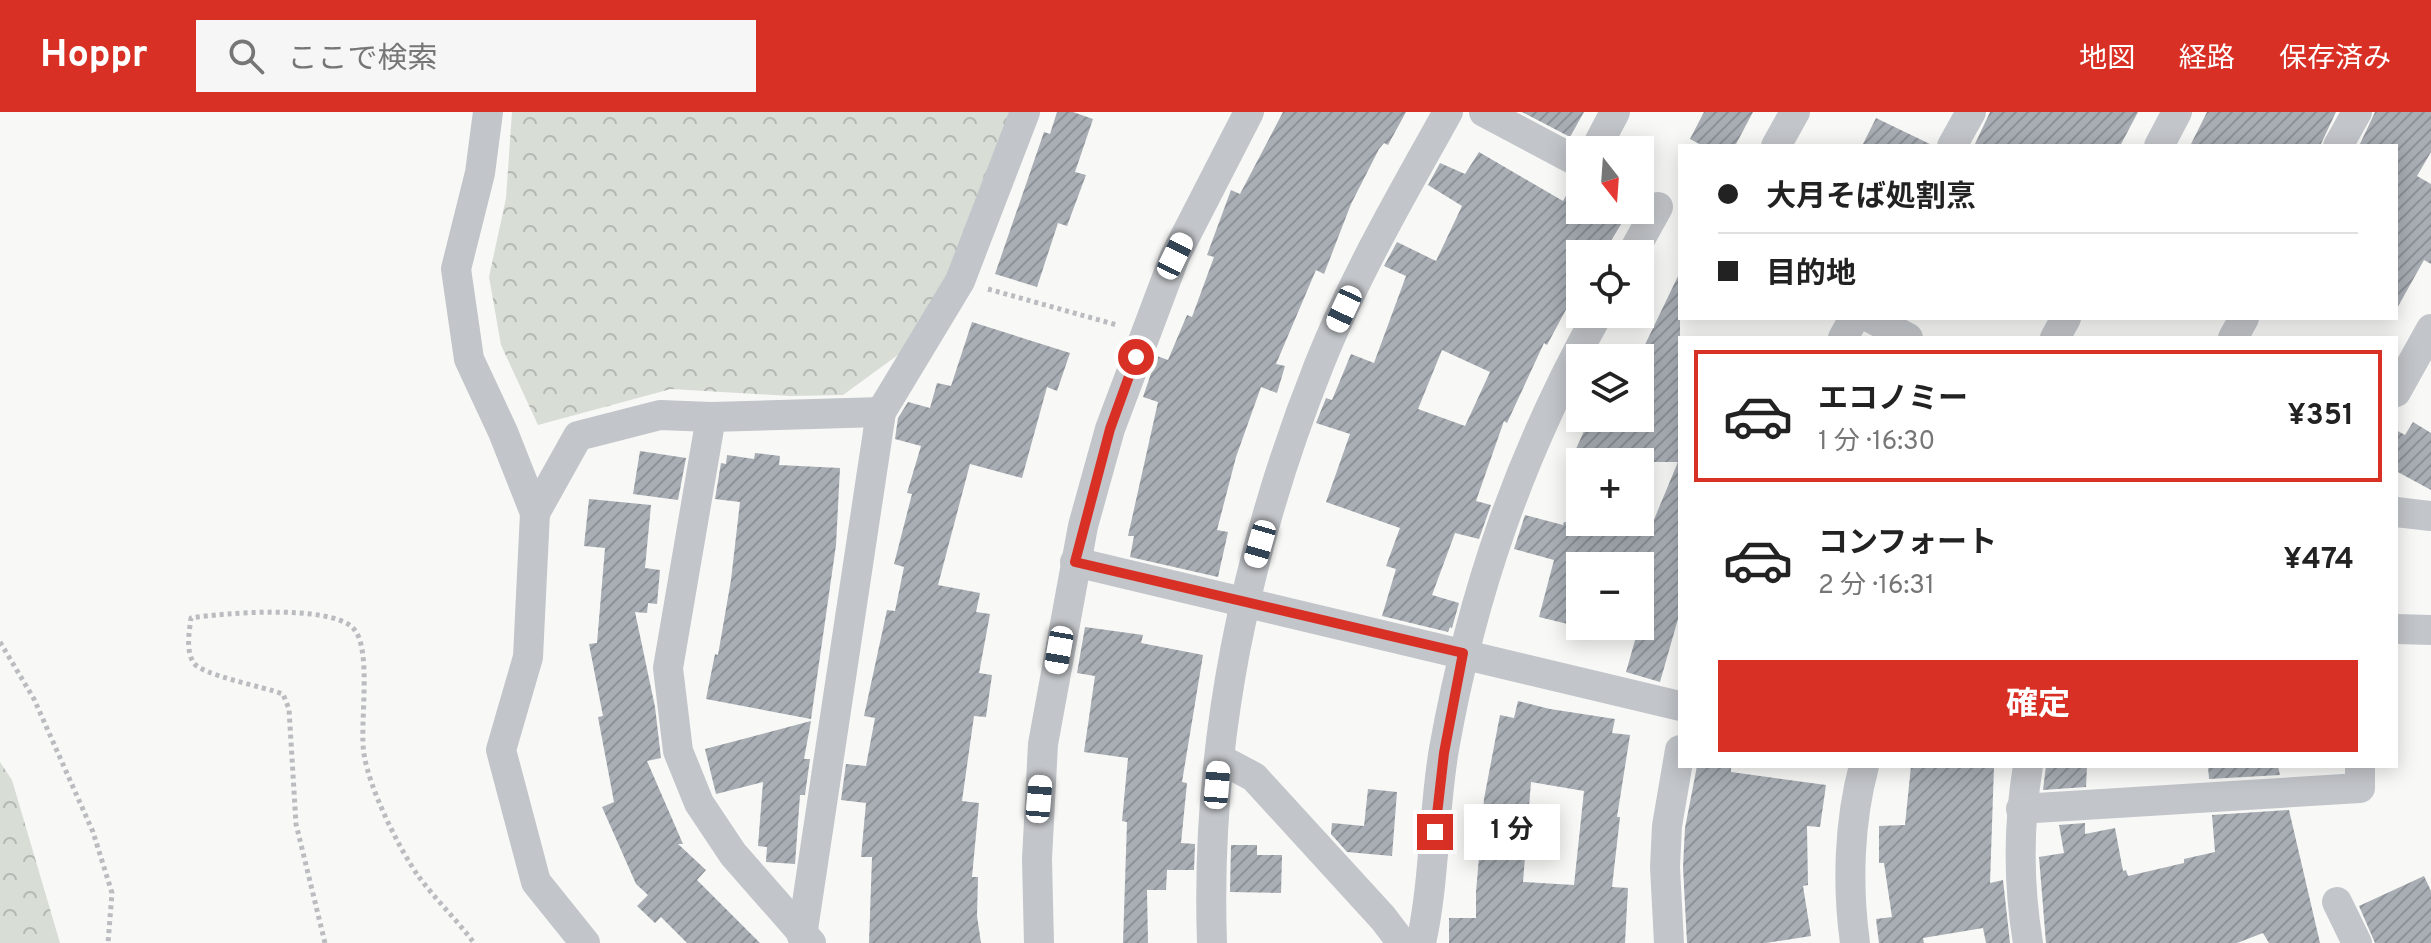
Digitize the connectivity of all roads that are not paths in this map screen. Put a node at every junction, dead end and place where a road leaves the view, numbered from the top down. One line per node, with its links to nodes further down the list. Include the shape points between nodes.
1 (488, 112): 27 (street, via 480,173 456,269 469,359)
2 (1025, 112): 24 (street, via 960,281)
3 (1249, 112): 29 (street, via 1175,256 1145,332 1110,429)
4 (1448, 112): 30 (street, via 1397,202 1319,364 1275,488)
5 (1484, 112): 16 (street)
6 (1615, 112): 11 (street)
7 (1795, 112): 12 (street)
8 (1971, 112): 13 (street)
9 (2177, 112): 14 (street)
10 (2357, 112): 15 (street)
11 (1602, 136)
12 (1777, 144)
13 (1953, 144)
14 (2160, 144)
15 (2339, 144)
16 (1566, 156)
17 (1659, 207): 18 (street)
18 (1640, 240)
19 (1875, 320): 22 (street)
20 (1591, 328): 33 (street, via 1504,513)
21 (2431, 329): 23 (street)
22 (1904, 336)
23 (2398, 388)
24 (881, 412): 25 (street); 42 (street)
25 (711, 417): 27 (street, via 660,415 578,436); 42 (street, via 668,668 678,751 707,816)
26 (2398, 512): 28 (street)
27 (535, 513): 43 (street, via 528,657 501,750 536,882)
28 (2431, 516)
29 (1075, 562): 30 (street); 44 (street, via 1043,744)
30 (1244, 600): 33 (street); 35 (street)
31 (2398, 629): 32 (street)
32 (2431, 630)
33 (1463, 653): 34 (street); 47 (street, via 1444,753)
34 (1678, 706)
35 (1220, 759): 45 (street, via 1210,865); 46 (street, via 1254,777)
36 (1678, 761): 48 (street, via 1665,867)
37 (1864, 768): 49 (street, via 1854,816 1850,886)
38 (2028, 768): 40 (street)
39 (2360, 768): 40 (street, via 2360,788)
40 (2021, 809): 50 (street, via 2020,886)
41 (2337, 902): 51 (street)
42 (806, 939)
43 (585, 943)
44 (1039, 943)
45 (1212, 943)
46 (1402, 943)
47 (1421, 943)
48 (1669, 943)
49 (1855, 943)
50 (2028, 943)
51 (2357, 943)

